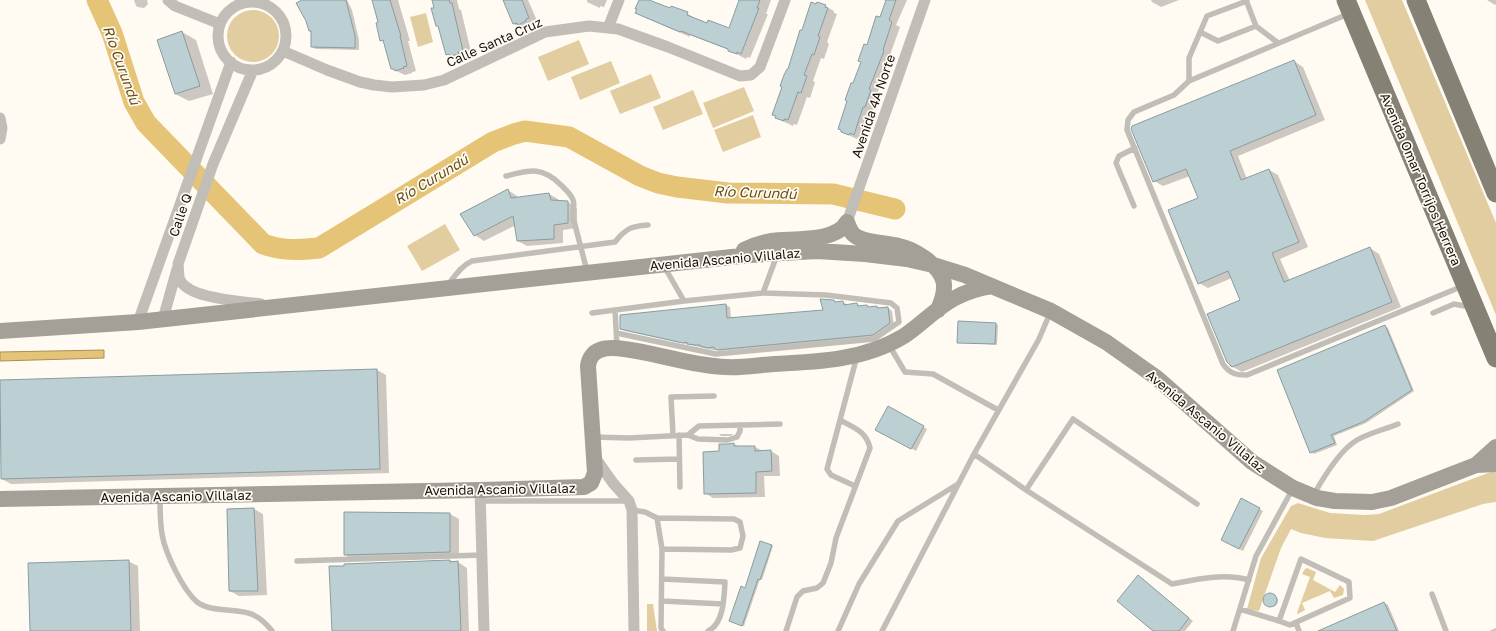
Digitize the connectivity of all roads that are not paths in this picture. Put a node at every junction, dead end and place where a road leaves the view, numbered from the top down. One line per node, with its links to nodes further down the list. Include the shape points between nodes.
1 (168, 0): 10 (street, via 175,6)
2 (619, 0): 12 (street)
3 (785, 0): 12 (street, Calle Santa Cruz, via 760,67 751,76 740,76 654,42)
4 (925, 0): 25 (street, Avenida 4A Norte)
5 (1247, 0): 11 (lane); 13 (lane, via 1207,16)
6 (1416, 0): 23 (highway)
7 (255, 1): 8 (street); 10 (street, via 237,5 224,16)
8 (273, 4): 15 (street, via 284,22 286,42)
9 (1348, 6): 14 (lane); 34 (highway, Avenida Omar Torrijos Herrera)
10 (220, 24): 16 (street, via 220,45)
11 (1256, 26): 13 (lane, via 1218,41); 14 (lane)
12 (608, 28): 15 (street, Calle Santa Cruz, via 589,26 545,32 444,80 424,85 392,87 360,82)
13 (1200, 32): 18 (lane, via 1189,58)
14 (1278, 43): 18 (lane)
15 (283, 51): 17 (street, via 274,63)
16 (231, 62): 17 (street); 47 (street, Calle Q)
17 (252, 70): 30 (street, Calle Q, via 213,164)
18 (1189, 81): 21 (lane, via 1174,95 1134,112 1128,120 1127,130)
19 (0, 118): 20 (street)
20 (0, 139)
21 (1135, 148): 24 (lane, via 1119,156 1116,163); 34 (lane, via 1223,364 1236,375 1247,375)
22 (506, 176): 27 (lane, via 530,170 551,175 572,198 572,216)
23 (1496, 193)
24 (1134, 206)
25 (848, 219): 29 (main road, via 841,230 831,235 765,242); 32 (main road, via 851,232 859,238 909,249)
26 (648, 225): 27 (lane, via 633,226 622,233 616,242)
27 (581, 246): 33 (lane); 36 (lane, via 472,261 460,269)
28 (778, 253): 29 (main road, Avenida Ascanio Villalaz); 32 (main road, Avenida Ascanio Villalaz, via 857,253); 37 (lane)
29 (724, 258): 31 (main road, Avenida Ascanio Villalaz)
30 (178, 264): 39 (street, via 180,279 187,288 205,296); 46 (street, Calle Q)
31 (663, 264): 33 (main road, Avenida Ascanio Villalaz); 38 (lane)
32 (933, 264): 35 (main road, Avenida Ascanio Villalaz); 42 (main road, via 944,282 944,294)
33 (587, 273): 36 (main road, Avenida Ascanio Villalaz)
34 (1465, 285): 40 (highway, Avenida Omar Torrijos Herrera)
35 (992, 286): 42 (main road, Avenida Ascanio Villalaz, via 961,295); 43 (main road, Avenida Ascanio Villalaz)
36 (446, 288): 39 (main road, Avenida Ascanio Villalaz)
37 (763, 293): 38 (lane); 49 (lane, via 826,295 891,302 897,308 899,322 874,339 716,354)
38 (684, 301): 41 (lane)
39 (271, 306): 46 (main road, Avenida Ascanio Villalaz)
40 (1475, 308): 45 (lane, via 1454,304); 50 (highway, Avenida Omar Torrijos Herrera)
41 (615, 310): 44 (lane); 49 (lane)
42 (938, 310): 51 (main road, Avenida Ascanio Villalaz, via 904,336)
43 (1051, 310): 56 (lane, via 1039,339); 74 (main road, Avenida Ascanio Villalaz, via 1106,342 1157,378 1252,462)
44 (592, 313)
45 (1433, 314)
46 (163, 319): 47 (main road, Avenida Ascanio Villalaz)
47 (138, 322): 48 (main road, Avenida Ascanio Villalaz)
48 (0, 331)
49 (616, 332): 52 (lane)
50 (1492, 343): 54 (highway, Avenida Omar Torrijos Herrera)
51 (888, 344): 53 (main road, Avenida Ascanio Villalaz); 56 (lane, via 906,372 933,374)
52 (617, 348): 53 (main road, Avenida Ascanio Villalaz, via 726,367 800,363); 63 (main road, Avenida Ascanio Villalaz, via 598,351 589,362)
53 (858, 355): 57 (lane)
54 (1496, 358)
55 (714, 396): 62 (lane, via 671,397)
56 (998, 410): 65 (lane)
57 (840, 420): 72 (lane, via 827,469 831,475); 72 (lane, via 862,432 868,439 870,448)
58 (780, 424): 60 (lane)
59 (1398, 424): 78 (lane, via 1357,440 1322,478)
60 (740, 425): 61 (lane, via 699,426); 61 (lane, via 737,437 728,440 698,439)
61 (688, 434): 62 (lane)
62 (676, 435): 63 (lane); 67 (lane)
63 (592, 437): 66 (main road, Avenida Ascanio Villalaz)
64 (1496, 447): 70 (main road, Avenida Ascanio Villalaz)
65 (974, 454): 71 (lane); 75 (lane)
66 (594, 456): 77 (main road, Avenida Ascanio Villalaz, via 595,473 591,483 584,487); 81 (street)
67 (679, 459): 68 (lane); 73 (lane)
68 (636, 460)
69 (1496, 464): 70 (main road, Avenida Ascanio Villalaz)
70 (1476, 465): 78 (main road, Avenida Ascanio Villalaz, via 1391,498 1372,502 1335,502)
71 (959, 483): 100 (lane, via 898,521 859,584); 101 (lane)
72 (855, 486): 99 (lane, via 823,583 817,588 803,591 797,597)
73 (680, 487)
74 (1293, 488): 78 (main road, Avenida Ascanio Villalaz); 87 (lane, via 1256,556)
75 (1026, 490): 80 (lane, via 1073,419); 87 (lane, via 1172,584 1210,576 1236,576)
76 (160, 496): 77 (main road, Avenida Ascanio Villalaz); 79 (main road, Avenida Ascanio Villalaz); 94 (lane, via 162,534 166,548 190,594 199,603 210,608 245,611 258,617)
77 (481, 496): 81 (lane); 84 (street)
78 (1313, 496)
79 (0, 499)
80 (1197, 504)
81 (630, 505): 82 (lane); 96 (street)
82 (657, 518): 83 (lane); 83 (lane, via 734,519 740,522 743,536 740,548 731,550)
83 (662, 549): 86 (lane)
84 (482, 556): 85 (lane); 95 (street)
85 (297, 561)
86 (662, 579): 89 (lane); 90 (lane, via 725,582)
87 (1249, 580): 91 (lane)
88 (1432, 594): 104 (lane)
89 (662, 601): 90 (lane); 97 (lane)
90 (723, 604): 98 (lane, via 722,614)
91 (1240, 610): 92 (lane); 102 (lane)
92 (1278, 621): 93 (lane, via 1290,625); 93 (lane, via 1301,559 1349,582 1350,598)
93 (1296, 623): 103 (lane)
94 (272, 631)
95 (484, 631)
96 (634, 631)
97 (663, 631)
98 (708, 631)
99 (786, 631)
100 (838, 631)
101 (882, 631)
102 (1233, 631)
103 (1299, 631)
104 (1446, 631)

